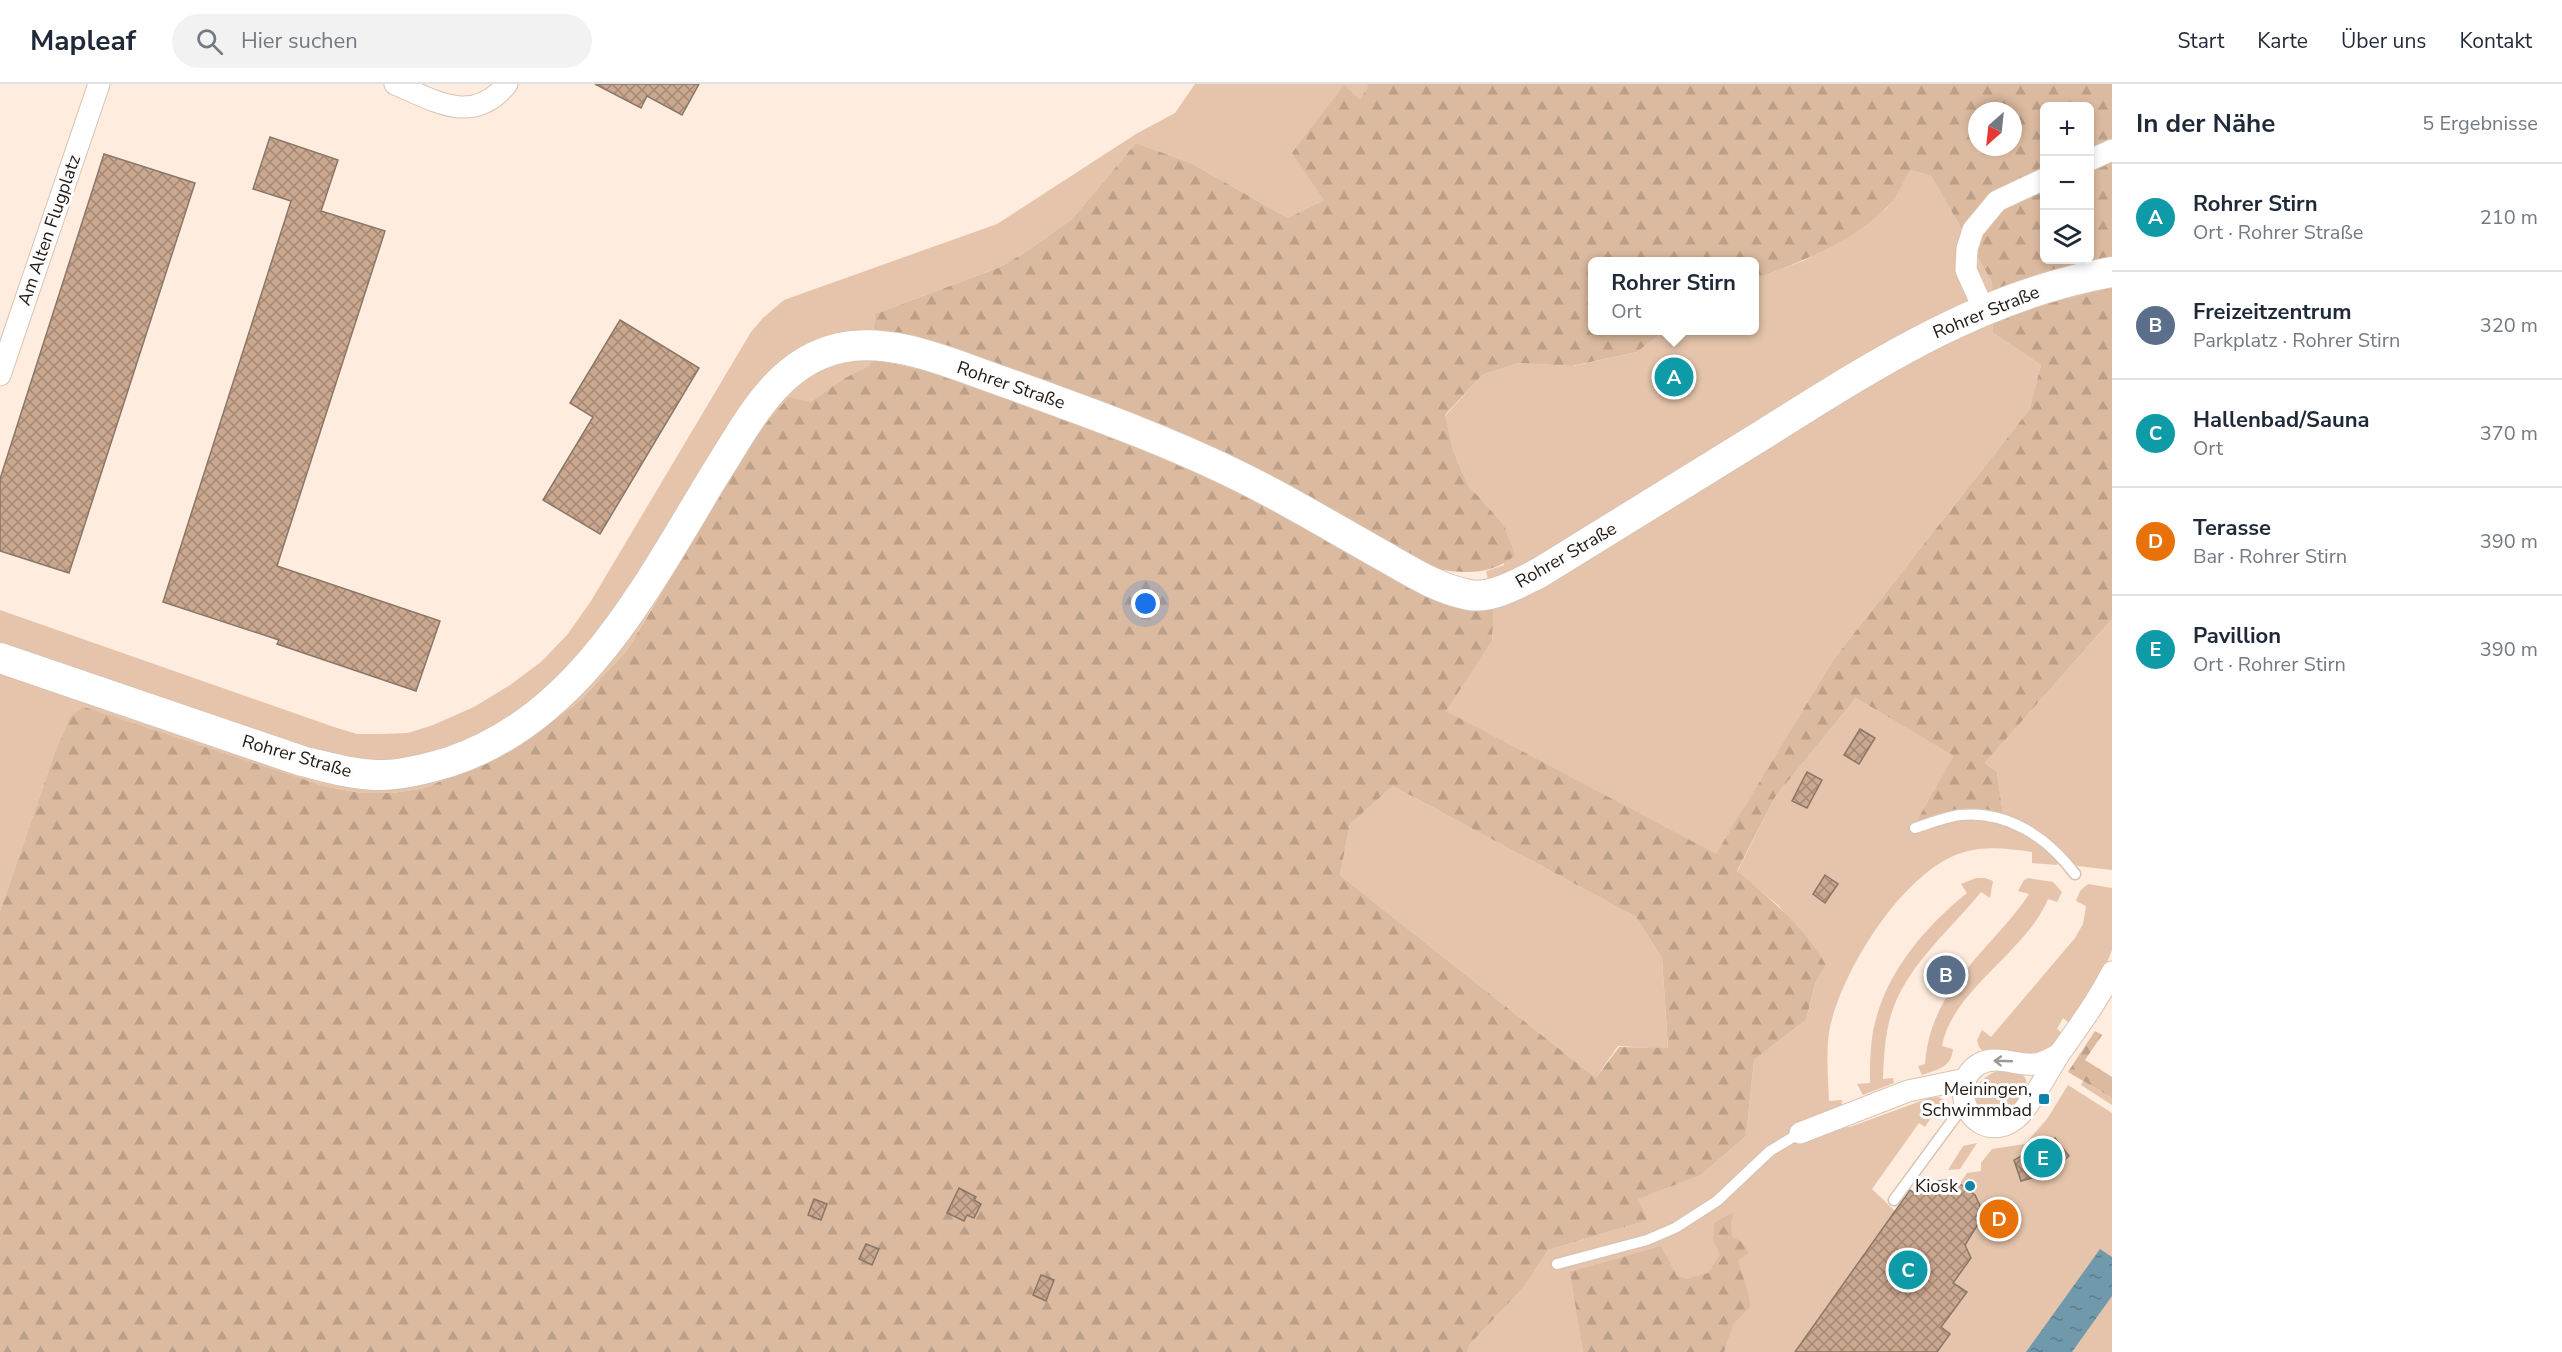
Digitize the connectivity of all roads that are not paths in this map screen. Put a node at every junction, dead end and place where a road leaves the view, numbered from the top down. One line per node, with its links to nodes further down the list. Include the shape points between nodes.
1 (99, 84): 9 (street, Am Alten Flugplatz)
2 (395, 84): 3 (street, via 438,102 466,108 489,101)
3 (507, 84)
4 (2112, 150): 5 (street)
5 (2094, 157)
6 (2040, 181): 8 (street, via 1998,201 1973,230 1966,270)
7 (2112, 273): 8 (main road, Rohrer Straße, via 2046,287)
8 (1984, 310): 10 (main road, Rohrer Straße, via 1913,343 1539,573 1506,589 1473,596 1440,587 1268,491 1181,449 1087,411 934,358 863,345 816,355 769,391 656,573 596,657 554,701 470,755 425,769 380,776 342,771 302,761)
9 (0, 375)
10 (0, 658)
11 (1915, 828): 12 (lane, via 1960,815 1995,817 2045,841)
12 (2075, 874)
13 (2112, 972): 14 (street)
14 (2059, 1054): 15 (street, one-way to 15, via 2034,1065 1989,1061 1980,1064); 16 (street, via 2022,1113 2005,1125 1980,1122)
15 (1966, 1079): 16 (street); 17 (street, via 1908,1091)
16 (1964, 1106): 18 (lane)
17 (1800, 1133): 19 (lane, via 1770,1151 1717,1201 1675,1228)
18 (1894, 1200)
19 (1557, 1264)

